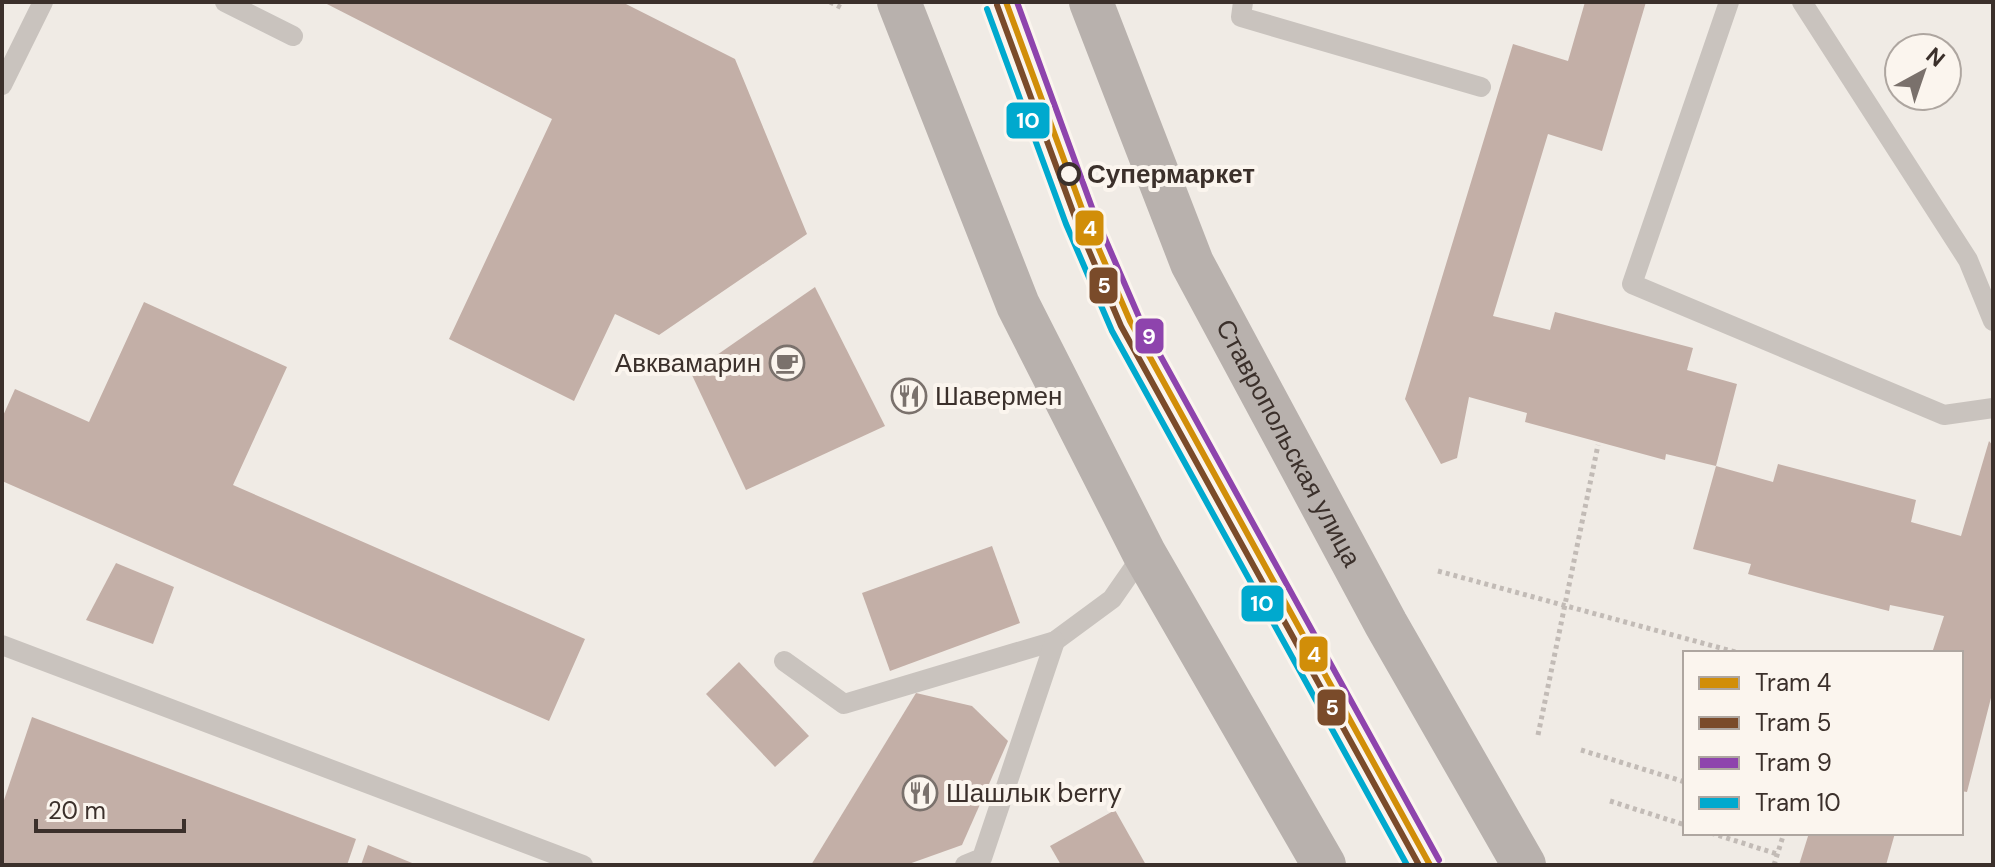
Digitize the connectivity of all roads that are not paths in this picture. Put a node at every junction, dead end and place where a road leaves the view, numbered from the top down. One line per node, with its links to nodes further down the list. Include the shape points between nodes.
1 (43, 2): 9 (lane)
2 (225, 2): 8 (lane)
3 (899, 2): 13 (main road, via 1018,305)
4 (1091, 2): 20 (main road, Ставропольская улица, via 1192,263 1386,624)
5 (1243, 2): 10 (lane, via 1241,17)
6 (1729, 2): 12 (lane, via 1632,284 1944,415)
7 (1802, 2): 11 (lane, via 1968,260)
8 (293, 36)
9 (2, 85)
10 (1481, 87)
11 (1993, 321)
12 (1993, 408)
13 (1144, 553): 14 (lane, via 1112,599); 19 (main road)
14 (1055, 641): 16 (lane, via 844,704); 18 (lane, via 982,858)
15 (2, 645): 17 (lane)
16 (784, 661)
17 (583, 865)
18 (965, 865)
19 (1324, 865)
20 (1524, 865)

